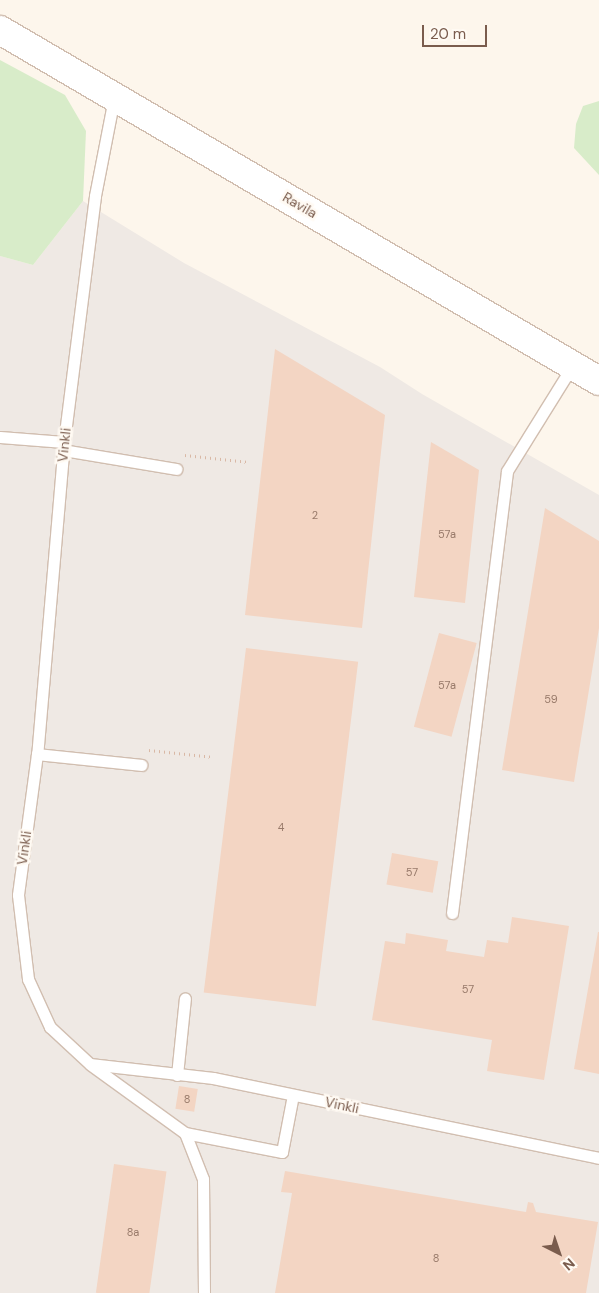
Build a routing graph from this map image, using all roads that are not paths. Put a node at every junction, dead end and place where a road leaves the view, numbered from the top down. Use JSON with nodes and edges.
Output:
{"nodes":[{"id":1,"x":0,"y":30,"type":"edge"},
{"id":2,"x":114,"y":96,"type":"junction"},
{"id":3,"x":573,"y":365,"type":"junction"},
{"id":4,"x":599,"y":381,"type":"edge"},
{"id":5,"x":0,"y":437,"type":"edge"},
{"id":6,"x":64,"y":446,"type":"junction"},
{"id":7,"x":176,"y":469,"type":"dead end"},
{"id":8,"x":38,"y":754,"type":"junction"},
{"id":9,"x":141,"y":765,"type":"dead end"},
{"id":10,"x":452,"y":913,"type":"dead end"},
{"id":11,"x":185,"y":998,"type":"dead end"},
{"id":12,"x":90,"y":1064,"type":"junction"},
{"id":13,"x":177,"y":1075,"type":"junction"},
{"id":14,"x":293,"y":1095,"type":"junction"},
{"id":15,"x":185,"y":1133,"type":"junction"},
{"id":16,"x":599,"y":1158,"type":"edge"},
{"id":17,"x":204,"y":1293,"type":"edge"}],
"edges":[{"from":1,"to":2,"type":"street","name":"Ravila"},
{"from":2,"to":3,"type":"street","name":"Ravila"},
{"from":2,"to":6,"type":"lane","name":"Vinkli"},
{"from":3,"to":4,"type":"street","name":"Ravila"},
{"from":3,"to":10,"type":"lane"},
{"from":5,"to":6,"type":"lane"},
{"from":6,"to":7,"type":"lane"},
{"from":6,"to":8,"type":"lane","name":"Vinkli"},
{"from":8,"to":9,"type":"lane"},
{"from":8,"to":12,"type":"lane","name":"Vinkli"},
{"from":11,"to":13,"type":"lane"},
{"from":12,"to":13,"type":"lane","name":"Vinkli"},
{"from":12,"to":15,"type":"lane"},
{"from":13,"to":14,"type":"lane","name":"Vinkli"},
{"from":14,"to":15,"type":"lane"},
{"from":14,"to":16,"type":"lane","name":"Vinkli"},
{"from":15,"to":17,"type":"lane"}]}
